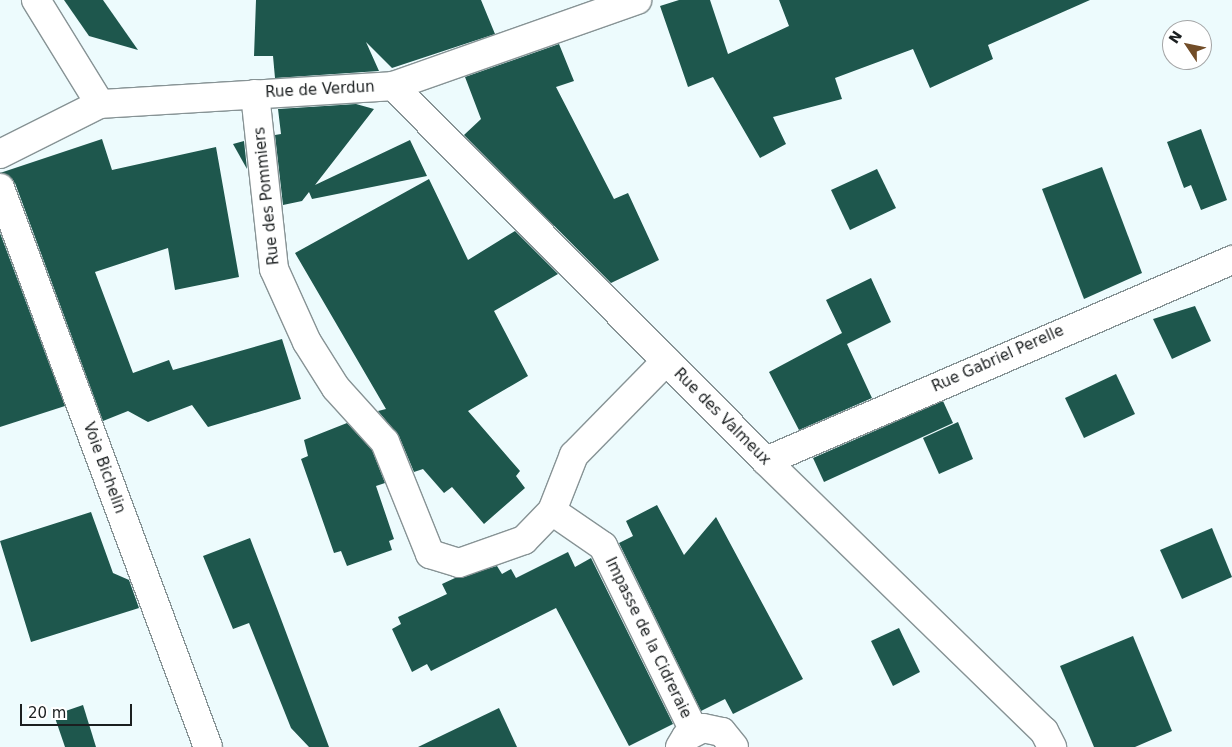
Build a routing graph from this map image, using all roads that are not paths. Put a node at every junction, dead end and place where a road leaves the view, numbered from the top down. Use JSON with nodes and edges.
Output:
{"nodes":[{"id":1,"x":36,"y":0,"type":"edge"},
{"id":2,"x":637,"y":0,"type":"edge"},
{"id":3,"x":393,"y":86,"type":"junction"},
{"id":4,"x":256,"y":94,"type":"junction"},
{"id":5,"x":100,"y":104,"type":"junction"},
{"id":6,"x":0,"y":154,"type":"edge"},
{"id":7,"x":0,"y":188,"type":"edge"},
{"id":8,"x":1232,"y":260,"type":"edge"},
{"id":9,"x":666,"y":361,"type":"junction"},
{"id":10,"x":766,"y":461,"type":"junction"},
{"id":11,"x":552,"y":511,"type":"junction"},
{"id":12,"x":687,"y":739,"type":"edge"},
{"id":13,"x":208,"y":747,"type":"edge"},
{"id":14,"x":734,"y":747,"type":"edge"},
{"id":15,"x":1052,"y":747,"type":"edge"}],
"edges":[{"from":1,"to":5,"type":"street"},
{"from":2,"to":3,"type":"street","name":"Rue de Verdun"},
{"from":3,"to":4,"type":"street","name":"Rue de Verdun"},
{"from":3,"to":9,"type":"street","name":"Rue des Valmeux"},
{"from":4,"to":5,"type":"street","name":"Rue de Verdun"},
{"from":4,"to":11,"type":"street","name":"Rue des Pommiers"},
{"from":5,"to":6,"type":"street","name":"Rue de Verdun"},
{"from":7,"to":13,"type":"street","name":"Voie Bichelin"},
{"from":8,"to":10,"type":"street","name":"Rue Gabriel Perelle"},
{"from":9,"to":10,"type":"street","name":"Rue des Valmeux"},
{"from":9,"to":11,"type":"street","name":"Rue des Pommiers"},
{"from":10,"to":15,"type":"street","name":"Rue des Valmeux"},
{"from":11,"to":12,"type":"street","name":"Impasse de la Cidreraie"},
{"from":12,"to":14,"type":"street","name":"Impasse de la Cidreraie"}]}
